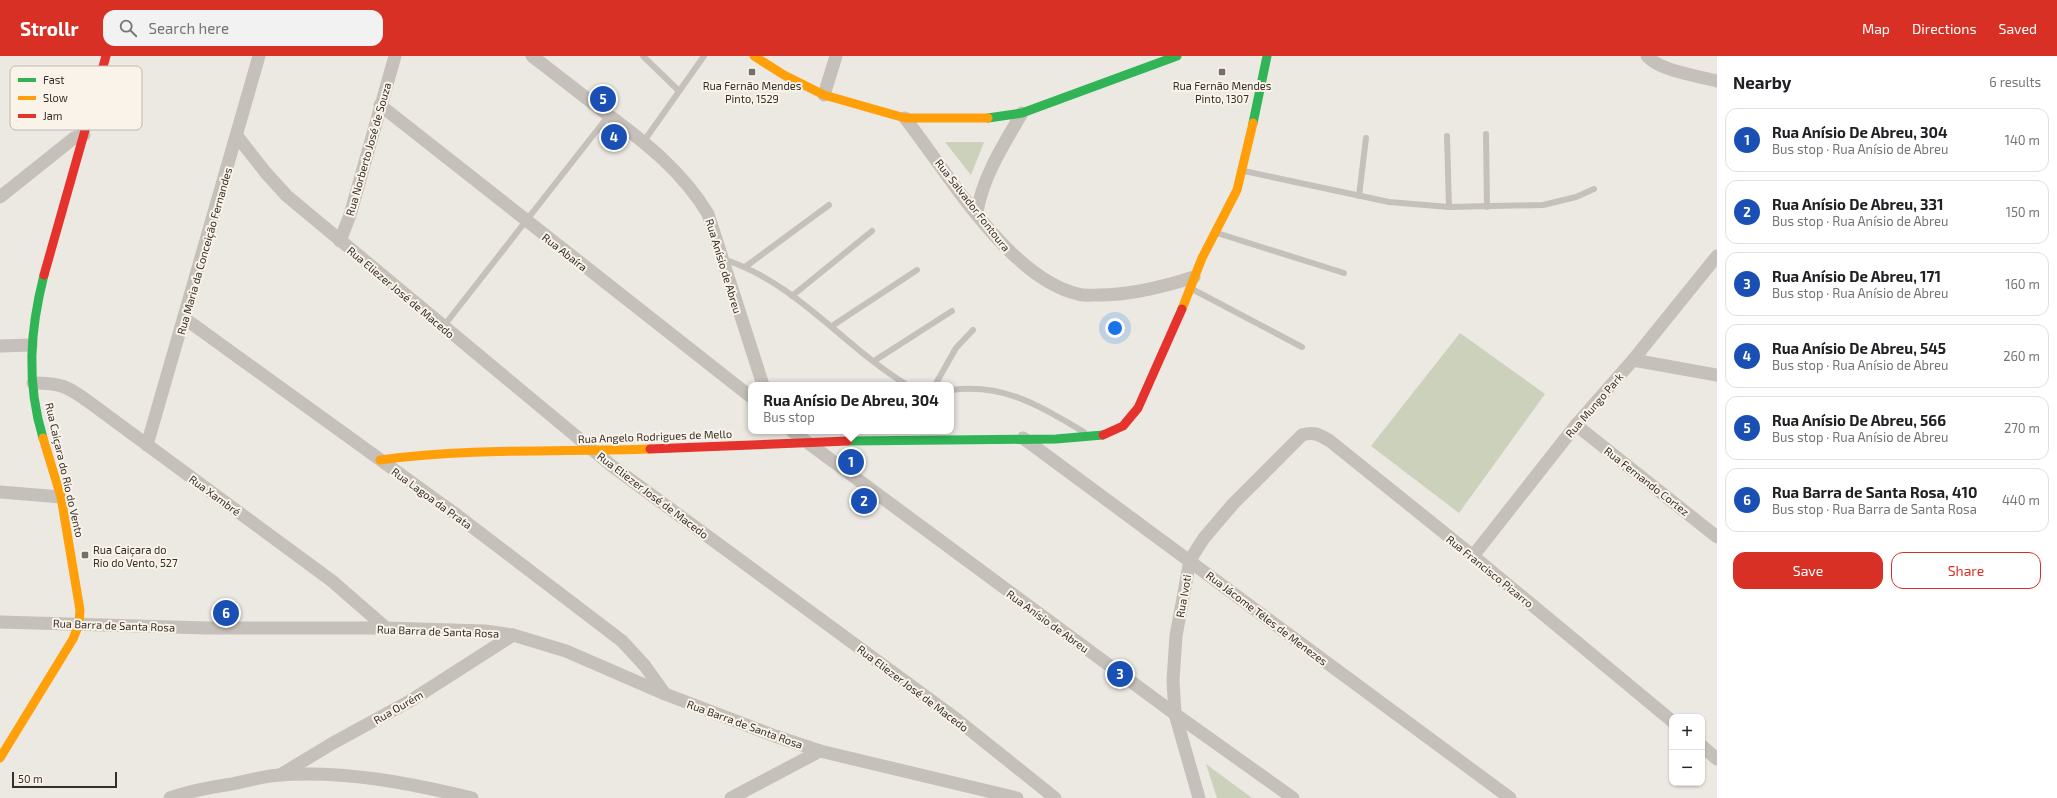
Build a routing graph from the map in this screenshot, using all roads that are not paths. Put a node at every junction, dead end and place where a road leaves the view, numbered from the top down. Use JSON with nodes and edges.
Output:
{"nodes":[{"id":1,"x":106,"y":56,"type":"edge"},
{"id":2,"x":259,"y":56,"type":"edge"},
{"id":3,"x":395,"y":56,"type":"edge"},
{"id":4,"x":532,"y":56,"type":"edge"},
{"id":5,"x":643,"y":56,"type":"edge"},
{"id":6,"x":704,"y":56,"type":"edge"},
{"id":7,"x":754,"y":56,"type":"edge"},
{"id":8,"x":836,"y":56,"type":"edge"},
{"id":9,"x":1177,"y":56,"type":"edge"},
{"id":10,"x":1267,"y":56,"type":"edge"},
{"id":11,"x":1646,"y":56,"type":"edge"},
{"id":12,"x":103,"y":66,"type":"edge"},
{"id":13,"x":1717,"y":81,"type":"edge"},
{"id":14,"x":679,"y":91,"type":"junction"},
{"id":15,"x":824,"y":95,"type":"junction"},
{"id":16,"x":380,"y":105,"type":"junction"},
{"id":17,"x":1022,"y":113,"type":"junction"},
{"id":18,"x":609,"y":115,"type":"junction"},
{"id":19,"x":905,"y":118,"type":"junction"},
{"id":20,"x":85,"y":130,"type":"edge"},
{"id":21,"x":1486,"y":134,"type":"dead end"},
{"id":22,"x":84,"y":135,"type":"junction"},
{"id":23,"x":237,"y":136,"type":"junction"},
{"id":24,"x":1448,"y":136,"type":"dead end"},
{"id":25,"x":1366,"y":138,"type":"dead end"},
{"id":26,"x":644,"y":141,"type":"junction"},
{"id":27,"x":1243,"y":170,"type":"junction"},
{"id":28,"x":1594,"y":189,"type":"dead end"},
{"id":29,"x":1360,"y":196,"type":"junction"},
{"id":30,"x":0,"y":197,"type":"edge"},
{"id":31,"x":829,"y":205,"type":"dead end"},
{"id":32,"x":1449,"y":207,"type":"junction"},
{"id":33,"x":1487,"y":207,"type":"junction"},
{"id":34,"x":977,"y":212,"type":"junction"},
{"id":35,"x":527,"y":222,"type":"junction"},
{"id":36,"x":872,"y":230,"type":"dead end"},
{"id":37,"x":1215,"y":232,"type":"junction"},
{"id":38,"x":340,"y":241,"type":"junction"},
{"id":39,"x":1717,"y":256,"type":"edge"},
{"id":40,"x":722,"y":259,"type":"junction"},
{"id":41,"x":745,"y":268,"type":"junction"},
{"id":42,"x":917,"y":270,"type":"dead end"},
{"id":43,"x":1344,"y":273,"type":"dead end"},
{"id":44,"x":1192,"y":283,"type":"junction"},
{"id":45,"x":792,"y":296,"type":"junction"},
{"id":46,"x":952,"y":311,"type":"dead end"},
{"id":47,"x":184,"y":318,"type":"junction"},
{"id":48,"x":832,"y":326,"type":"junction"},
{"id":49,"x":443,"y":327,"type":"junction"},
{"id":50,"x":973,"y":330,"type":"dead end"},
{"id":51,"x":31,"y":345,"type":"junction"},
{"id":52,"x":0,"y":346,"type":"edge"},
{"id":53,"x":1302,"y":347,"type":"dead end"},
{"id":54,"x":1633,"y":360,"type":"junction"},
{"id":55,"x":874,"y":361,"type":"junction"},
{"id":56,"x":1717,"y":375,"type":"edge"},
{"id":57,"x":762,"y":382,"type":"edge"},
{"id":58,"x":904,"y":382,"type":"edge"},
{"id":59,"x":937,"y":382,"type":"edge"},
{"id":60,"x":33,"y":383,"type":"junction"},
{"id":61,"x":954,"y":390,"type":"edge"},
{"id":62,"x":748,"y":395,"type":"edge"},
{"id":63,"x":1576,"y":425,"type":"junction"},
{"id":64,"x":796,"y":434,"type":"edge"},
{"id":65,"x":1302,"y":435,"type":"joint"},
{"id":66,"x":1092,"y":437,"type":"junction"},
{"id":67,"x":1023,"y":438,"type":"junction"},
{"id":68,"x":805,"y":442,"type":"junction"},
{"id":69,"x":147,"y":445,"type":"junction"},
{"id":70,"x":593,"y":451,"type":"junction"},
{"id":71,"x":380,"y":460,"type":"junction"},
{"id":72,"x":0,"y":492,"type":"edge"},
{"id":73,"x":60,"y":497,"type":"junction"},
{"id":74,"x":1717,"y":537,"type":"edge"},
{"id":75,"x":1472,"y":556,"type":"junction"},
{"id":76,"x":1190,"y":560,"type":"junction"},
{"id":77,"x":0,"y":622,"type":"edge"},
{"id":78,"x":79,"y":624,"type":"junction"},
{"id":79,"x":386,"y":628,"type":"junction"},
{"id":80,"x":513,"y":635,"type":"junction"},
{"id":81,"x":666,"y":694,"type":"junction"},
{"id":82,"x":1175,"y":714,"type":"junction"},
{"id":83,"x":1669,"y":719,"type":"edge"},
{"id":84,"x":1705,"y":749,"type":"edge"},
{"id":85,"x":820,"y":751,"type":"junction"},
{"id":86,"x":0,"y":758,"type":"edge"},
{"id":87,"x":1717,"y":759,"type":"edge"},
{"id":88,"x":279,"y":775,"type":"junction"},
{"id":89,"x":170,"y":798,"type":"edge"},
{"id":90,"x":472,"y":798,"type":"edge"},
{"id":91,"x":731,"y":798,"type":"edge"},
{"id":92,"x":1016,"y":798,"type":"edge"},
{"id":93,"x":1055,"y":798,"type":"edge"},
{"id":94,"x":1198,"y":798,"type":"edge"},
{"id":95,"x":1293,"y":798,"type":"edge"},
{"id":96,"x":1510,"y":798,"type":"edge"}],
"edges":[{"from":1,"to":12,"type":"street","name":"Rua Caiçara do Rio do Vento"},
{"from":2,"to":23,"type":"street","name":"Rua Maria da Conceição Fernandes"},
{"from":3,"to":16,"type":"street","name":"Rua Norberto José de Souza"},
{"from":4,"to":18,"type":"street","name":"Rua Anísio de Abreu"},
{"from":5,"to":14,"type":"lane"},
{"from":6,"to":14,"type":"lane"},
{"from":7,"to":15,"type":"street"},
{"from":8,"to":15,"type":"street"},
{"from":9,"to":17,"type":"street"},
{"from":10,"to":27,"type":"street"},
{"from":11,"to":13,"type":"street"},
{"from":14,"to":26,"type":"lane"},
{"from":15,"to":19,"type":"street"},
{"from":16,"to":35,"type":"street","name":"Rua Abaíra"},
{"from":16,"to":38,"type":"street","name":"Rua Norberto José de Souza"},
{"from":17,"to":19,"type":"street"},
{"from":17,"to":34,"type":"street"},
{"from":18,"to":26,"type":"street","name":"Rua Anísio de Abreu"},
{"from":18,"to":35,"type":"lane"},
{"from":19,"to":34,"type":"street","name":"Rua Salvador Fontoura"},
{"from":20,"to":22,"type":"street","name":"Rua Caiçara do Rio do Vento"},
{"from":21,"to":33,"type":"lane"},
{"from":22,"to":30,"type":"street"},
{"from":22,"to":51,"type":"street","name":"Rua Caiçara do Rio do Vento"},
{"from":23,"to":38,"type":"street","name":"Rua Eliezer José de Macedo"},
{"from":23,"to":47,"type":"street","name":"Rua Maria da Conceição Fernandes"},
{"from":24,"to":32,"type":"lane"},
{"from":25,"to":29,"type":"lane"},
{"from":26,"to":40,"type":"street","name":"Rua Anísio de Abreu"},
{"from":27,"to":29,"type":"lane"},
{"from":27,"to":37,"type":"street"},
{"from":28,"to":33,"type":"lane"},
{"from":29,"to":32,"type":"lane"},
{"from":31,"to":41,"type":"lane"},
{"from":32,"to":33,"type":"lane"},
{"from":34,"to":44,"type":"street","name":"Rua Salvador Fontoura"},
{"from":35,"to":49,"type":"lane"},
{"from":35,"to":62,"type":"street","name":"Rua Abaíra"},
{"from":36,"to":45,"type":"lane"},
{"from":37,"to":43,"type":"lane"},
{"from":37,"to":44,"type":"street"},
{"from":38,"to":49,"type":"street","name":"Rua Eliezer José de Macedo"},
{"from":39,"to":54,"type":"street","name":"Rua Mungo Park"},
{"from":40,"to":41,"type":"lane"},
{"from":40,"to":57,"type":"street","name":"Rua Anísio de Abreu"},
{"from":41,"to":45,"type":"lane"},
{"from":42,"to":48,"type":"lane"},
{"from":44,"to":53,"type":"lane"},
{"from":44,"to":66,"type":"street","name":"Rua Angelo Rodrigues de Mello"},
{"from":45,"to":48,"type":"lane"},
{"from":46,"to":55,"type":"lane"},
{"from":47,"to":69,"type":"street","name":"Rua Maria da Conceição Fernandes"},
{"from":47,"to":71,"type":"street","name":"Rua Lagoa da Prata"},
{"from":48,"to":55,"type":"lane"},
{"from":49,"to":70,"type":"street","name":"Rua Eliezer José de Macedo"},
{"from":50,"to":59,"type":"lane"},
{"from":51,"to":52,"type":"street"},
{"from":51,"to":60,"type":"street","name":"Rua Caiçara do Rio do Vento"},
{"from":54,"to":56,"type":"street"},
{"from":54,"to":63,"type":"street","name":"Rua Mungo Park"},
{"from":55,"to":58,"type":"lane"},
{"from":60,"to":69,"type":"street","name":"Rua Xambré"},
{"from":60,"to":73,"type":"street","name":"Rua Caiçara do Rio do Vento"},
{"from":61,"to":66,"type":"lane"},
{"from":63,"to":74,"type":"street","name":"Rua Fernando Cortez"},
{"from":63,"to":75,"type":"street","name":"Rua Mungo Park"},
{"from":64,"to":68,"type":"street"},
{"from":65,"to":75,"type":"street","name":"Rua Francisco Pizarro"},
{"from":65,"to":76,"type":"street","name":"Rua Ivoti"},
{"from":66,"to":67,"type":"street","name":"Rua Angelo Rodrigues de Mello"},
{"from":67,"to":68,"type":"street","name":"Rua Angelo Rodrigues de Mello"},
{"from":67,"to":76,"type":"street","name":"Rua Jácome Téles de Menezes"},
{"from":68,"to":70,"type":"street","name":"Rua Angelo Rodrigues de Mello"},
{"from":68,"to":82,"type":"street","name":"Rua Anísio de Abreu"},
{"from":69,"to":79,"type":"street","name":"Rua Xambré"},
{"from":70,"to":71,"type":"street","name":"Rua Angelo Rodrigues de Mello"},
{"from":70,"to":93,"type":"street","name":"Rua Eliezer José de Macedo"},
{"from":71,"to":81,"type":"street","name":"Rua Lagoa da Prata"},
{"from":72,"to":73,"type":"street"},
{"from":73,"to":78,"type":"street","name":"Rua Caiçara do Rio do Vento"},
{"from":75,"to":83,"type":"street","name":"Rua Francisco Pizarro"},
{"from":76,"to":82,"type":"street","name":"Rua Ivoti"},
{"from":76,"to":96,"type":"street","name":"Rua Jácome Téles de Menezes"},
{"from":77,"to":78,"type":"street","name":"Rua Barra de Santa Rosa"},
{"from":78,"to":79,"type":"street","name":"Rua Barra de Santa Rosa"},
{"from":78,"to":86,"type":"street","name":"Rua Caiçara do Rio do Vento"},
{"from":79,"to":80,"type":"street","name":"Rua Barra de Santa Rosa"},
{"from":80,"to":81,"type":"street","name":"Rua Barra de Santa Rosa"},
{"from":80,"to":88,"type":"street","name":"Rua Ourém"},
{"from":81,"to":85,"type":"street","name":"Rua Barra de Santa Rosa"},
{"from":82,"to":94,"type":"street","name":"Rua Ivoti"},
{"from":82,"to":95,"type":"street","name":"Rua Anísio de Abreu"},
{"from":84,"to":87,"type":"street"},
{"from":85,"to":91,"type":"street"},
{"from":85,"to":92,"type":"street","name":"Rua Barra de Santa Rosa"},
{"from":88,"to":89,"type":"street"},
{"from":88,"to":90,"type":"street"}]}
